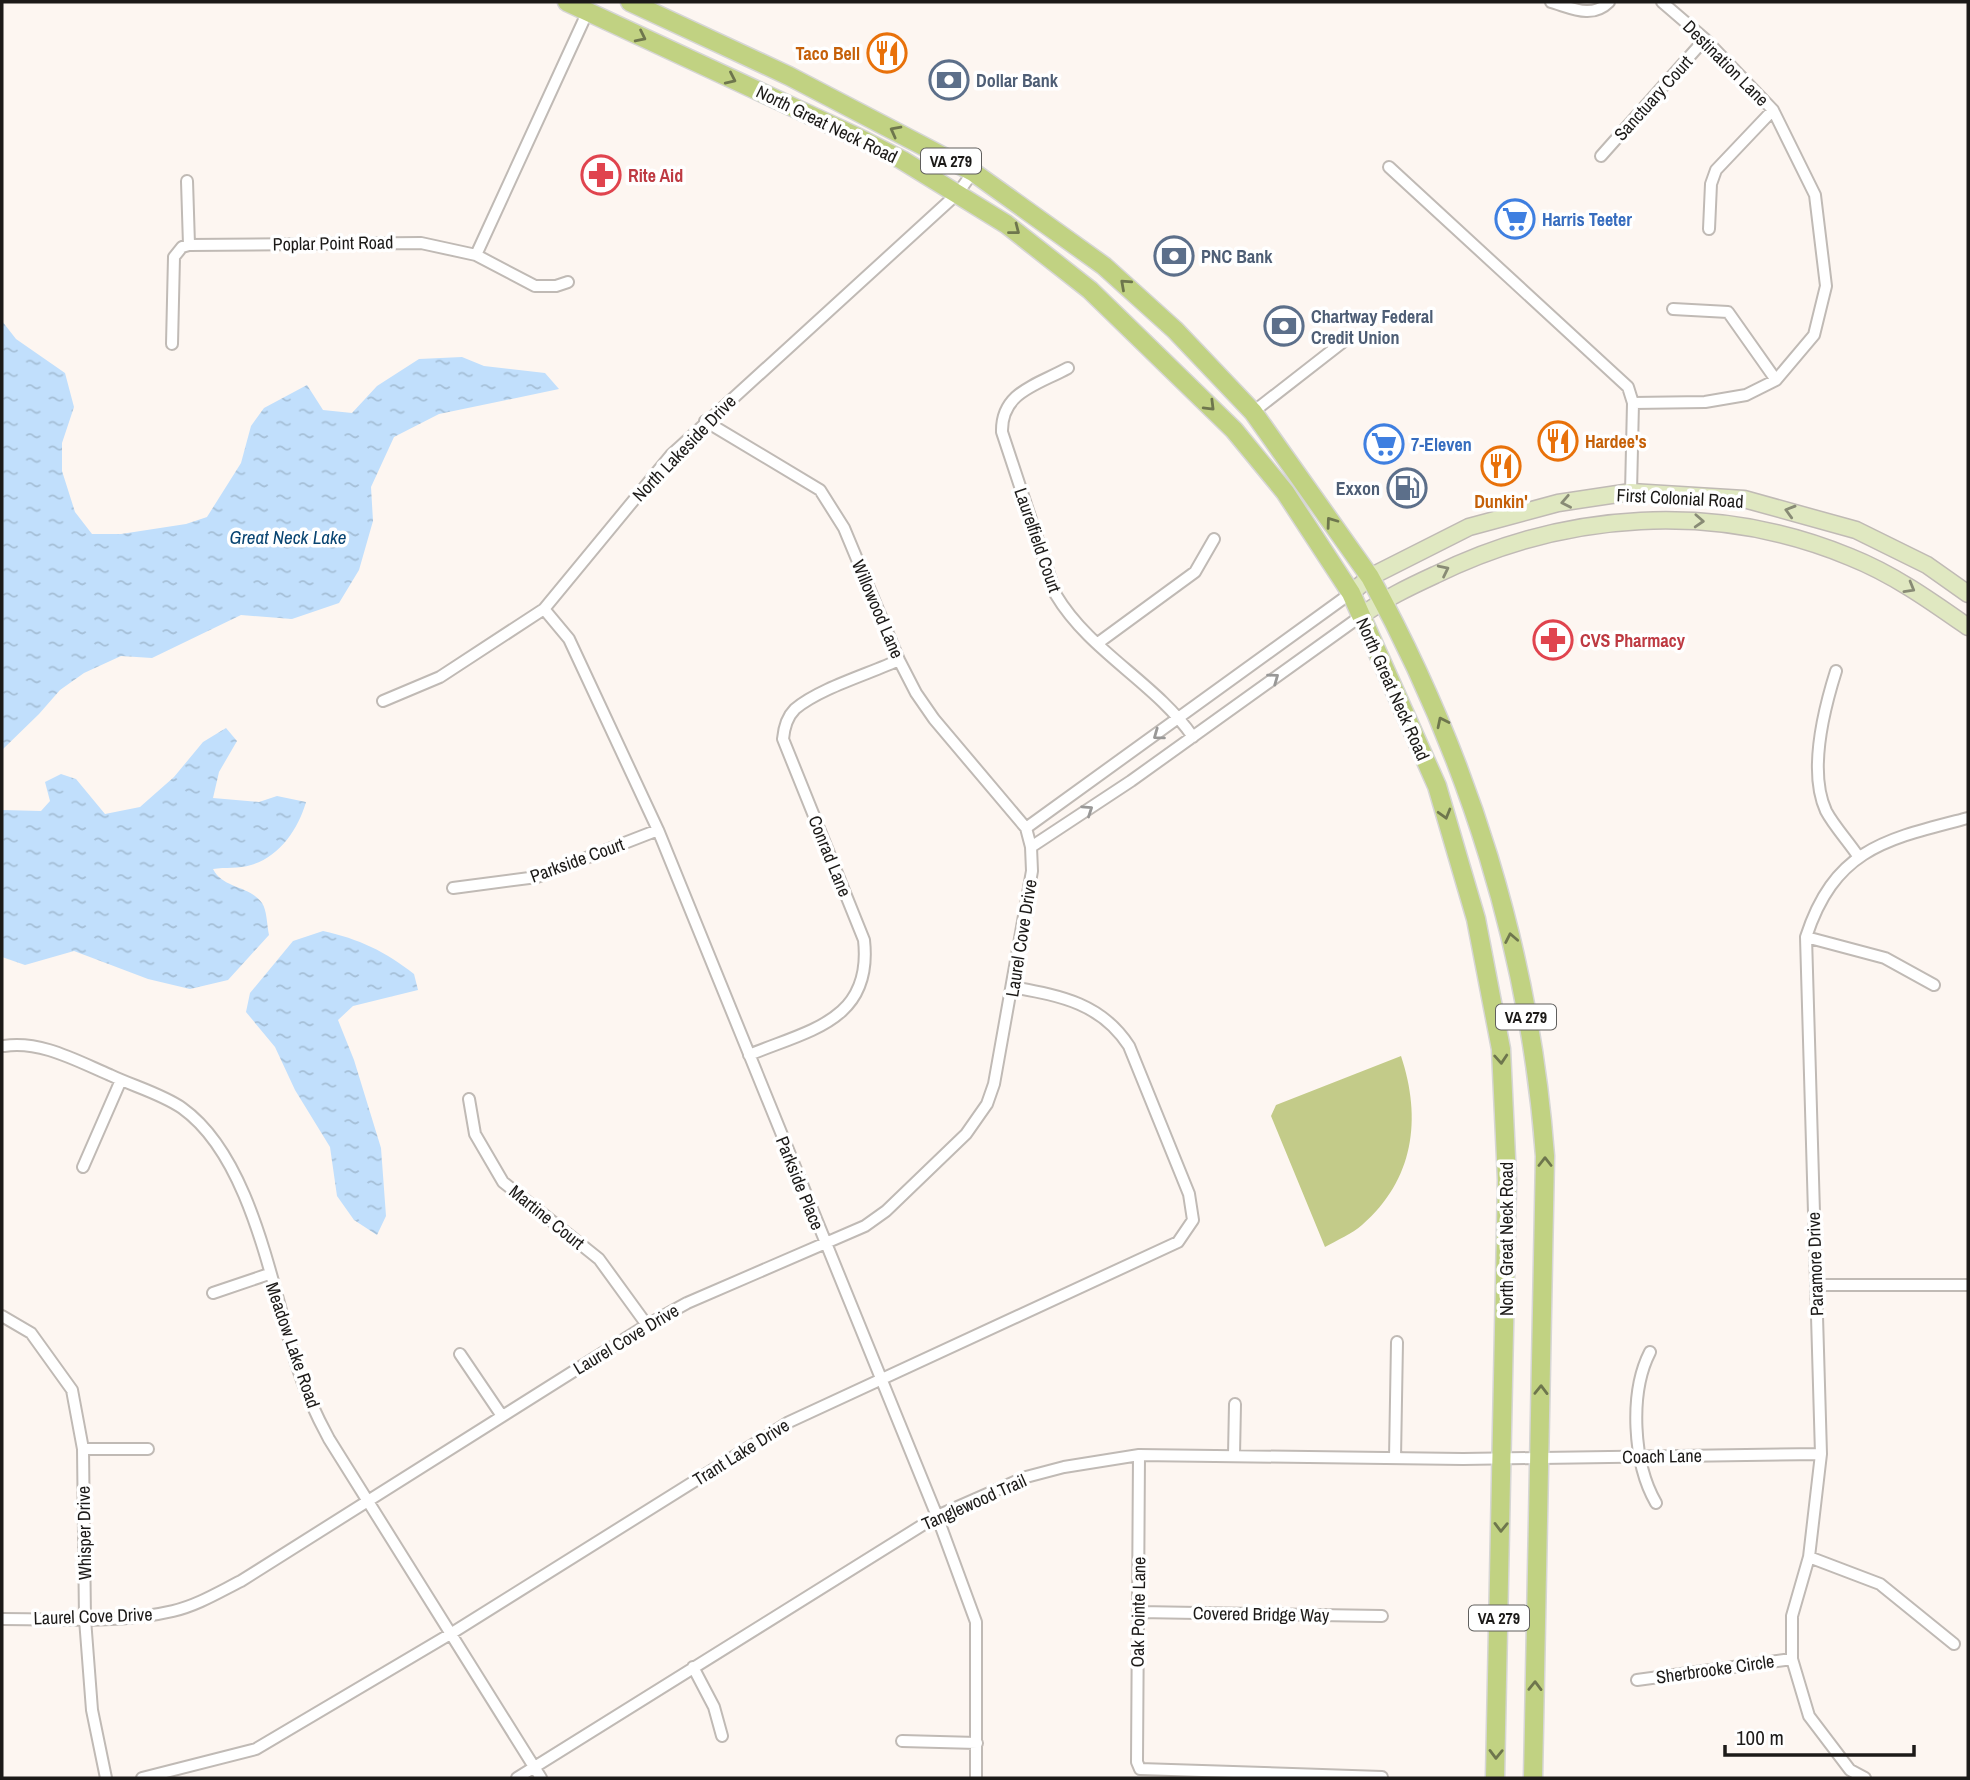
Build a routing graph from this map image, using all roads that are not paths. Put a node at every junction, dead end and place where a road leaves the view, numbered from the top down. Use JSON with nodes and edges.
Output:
{"nodes":[{"id":1,"x":567,"y":2,"type":"edge"},
{"id":2,"x":630,"y":2,"type":"edge"},
{"id":3,"x":1551,"y":2,"type":"edge"},
{"id":4,"x":1609,"y":2,"type":"edge"},
{"id":5,"x":1662,"y":2,"type":"edge"},
{"id":6,"x":590,"y":6,"type":"edge"},
{"id":7,"x":1705,"y":40,"type":"junction"},
{"id":8,"x":1773,"y":110,"type":"junction"},
{"id":9,"x":1601,"y":156,"type":"dead end"},
{"id":10,"x":1389,"y":167,"type":"dead end"},
{"id":11,"x":973,"y":172,"type":"junction"},
{"id":12,"x":187,"y":181,"type":"dead end"},
{"id":13,"x":958,"y":193,"type":"junction"},
{"id":14,"x":1709,"y":229,"type":"dead end"},
{"id":15,"x":189,"y":245,"type":"junction"},
{"id":16,"x":476,"y":255,"type":"junction"},
{"id":17,"x":568,"y":282,"type":"dead end"},
{"id":18,"x":1673,"y":309,"type":"dead end"},
{"id":19,"x":1348,"y":338,"type":"dead end"},
{"id":20,"x":172,"y":344,"type":"dead end"},
{"id":21,"x":1068,"y":368,"type":"dead end"},
{"id":22,"x":1776,"y":380,"type":"junction"},
{"id":23,"x":1705,"y":388,"type":"dead end"},
{"id":24,"x":1705,"y":402,"type":"junction"},
{"id":25,"x":1633,"y":403,"type":"junction"},
{"id":26,"x":1253,"y":412,"type":"junction"},
{"id":27,"x":705,"y":421,"type":"junction"},
{"id":28,"x":1631,"y":492,"type":"junction"},
{"id":29,"x":1214,"y":539,"type":"dead end"},
{"id":30,"x":1370,"y":577,"type":"junction"},
{"id":31,"x":1351,"y":593,"type":"junction"},
{"id":32,"x":1968,"y":594,"type":"edge"},
{"id":33,"x":1383,"y":600,"type":"junction"},
{"id":34,"x":544,"y":609,"type":"junction"},
{"id":35,"x":1361,"y":616,"type":"junction"},
{"id":36,"x":1968,"y":627,"type":"edge"},
{"id":37,"x":1098,"y":643,"type":"junction"},
{"id":38,"x":899,"y":660,"type":"junction"},
{"id":39,"x":1836,"y":671,"type":"dead end"},
{"id":40,"x":383,"y":701,"type":"dead end"},
{"id":41,"x":1181,"y":719,"type":"junction"},
{"id":42,"x":1193,"y":737,"type":"junction"},
{"id":43,"x":1968,"y":818,"type":"edge"},
{"id":44,"x":1026,"y":828,"type":"junction"},
{"id":45,"x":658,"y":830,"type":"junction"},
{"id":46,"x":1031,"y":847,"type":"junction"},
{"id":47,"x":1858,"y":856,"type":"junction"},
{"id":48,"x":453,"y":888,"type":"dead end"},
{"id":49,"x":1806,"y":937,"type":"junction"},
{"id":50,"x":1934,"y":985,"type":"dead end"},
{"id":51,"x":1013,"y":987,"type":"junction"},
{"id":52,"x":4,"y":1046,"type":"dead end"},
{"id":53,"x":749,"y":1055,"type":"junction"},
{"id":54,"x":121,"y":1080,"type":"junction"},
{"id":55,"x":469,"y":1099,"type":"dead end"},
{"id":56,"x":83,"y":1167,"type":"dead end"},
{"id":57,"x":826,"y":1245,"type":"junction"},
{"id":58,"x":269,"y":1274,"type":"junction"},
{"id":59,"x":1968,"y":1284,"type":"edge"},
{"id":60,"x":1816,"y":1285,"type":"junction"},
{"id":61,"x":213,"y":1293,"type":"dead end"},
{"id":62,"x":2,"y":1317,"type":"edge"},
{"id":63,"x":647,"y":1325,"type":"junction"},
{"id":64,"x":1396,"y":1342,"type":"dead end"},
{"id":65,"x":1650,"y":1352,"type":"dead end"},
{"id":66,"x":460,"y":1354,"type":"dead end"},
{"id":67,"x":881,"y":1377,"type":"junction"},
{"id":68,"x":1235,"y":1404,"type":"dead end"},
{"id":69,"x":502,"y":1416,"type":"junction"},
{"id":70,"x":83,"y":1449,"type":"junction"},
{"id":71,"x":148,"y":1449,"type":"dead end"},
{"id":72,"x":1821,"y":1454,"type":"junction"},
{"id":73,"x":1139,"y":1455,"type":"junction"},
{"id":74,"x":1234,"y":1455,"type":"junction"},
{"id":75,"x":1640,"y":1456,"type":"junction"},
{"id":76,"x":1395,"y":1458,"type":"junction"},
{"id":77,"x":1540,"y":1458,"type":"junction"},
{"id":78,"x":1503,"y":1459,"type":"junction"},
{"id":79,"x":367,"y":1500,"type":"junction"},
{"id":80,"x":1656,"y":1503,"type":"dead end"},
{"id":81,"x":937,"y":1516,"type":"junction"},
{"id":82,"x":1809,"y":1557,"type":"junction"},
{"id":83,"x":1139,"y":1612,"type":"junction"},
{"id":84,"x":1382,"y":1616,"type":"dead end"},
{"id":85,"x":2,"y":1619,"type":"edge"},
{"id":86,"x":85,"y":1619,"type":"junction"},
{"id":87,"x":452,"y":1633,"type":"junction"},
{"id":88,"x":1954,"y":1644,"type":"dead end"},
{"id":89,"x":1792,"y":1658,"type":"junction"},
{"id":90,"x":694,"y":1667,"type":"junction"},
{"id":91,"x":1637,"y":1680,"type":"dead end"},
{"id":92,"x":722,"y":1736,"type":"dead end"},
{"id":93,"x":902,"y":1741,"type":"dead end"},
{"id":94,"x":977,"y":1743,"type":"junction"},
{"id":95,"x":534,"y":1767,"type":"junction"},
{"id":96,"x":1846,"y":1774,"type":"edge"},
{"id":97,"x":1382,"y":1777,"type":"edge"},
{"id":98,"x":106,"y":1778,"type":"edge"},
{"id":99,"x":142,"y":1778,"type":"edge"},
{"id":100,"x":517,"y":1778,"type":"edge"},
{"id":101,"x":541,"y":1778,"type":"edge"},
{"id":102,"x":976,"y":1778,"type":"edge"},
{"id":103,"x":1496,"y":1778,"type":"edge"},
{"id":104,"x":1533,"y":1778,"type":"edge"},
{"id":105,"x":1864,"y":1778,"type":"edge"}],
"edges":[{"from":1,"to":6,"type":"main road","name":"North Great Neck Road","number":"VA 279"},
{"from":11,"to":2,"type":"main road","name":"North Great Neck Road","number":"VA 279","one_way":true},
{"from":3,"to":4,"type":"street"},
{"from":5,"to":7,"type":"street","name":"Destination Lane"},
{"from":6,"to":13,"type":"main road","name":"North Great Neck Road","number":"VA 279","one_way":true},
{"from":6,"to":16,"type":"street"},
{"from":7,"to":8,"type":"street","name":"Destination Lane"},
{"from":7,"to":9,"type":"street","name":"Sanctuary Court"},
{"from":8,"to":14,"type":"street"},
{"from":8,"to":22,"type":"street","name":"Destination Lane"},
{"from":10,"to":25,"type":"street"},
{"from":11,"to":13,"type":"street","name":"North Lakeside Drive"},
{"from":26,"to":11,"type":"main road","name":"North Great Neck Road","number":"VA 279","one_way":true},
{"from":12,"to":15,"type":"street"},
{"from":13,"to":27,"type":"street","name":"North Lakeside Drive"},
{"from":13,"to":31,"type":"main road","name":"North Great Neck Road","number":"VA 279","one_way":true},
{"from":15,"to":16,"type":"street","name":"Poplar Point Road"},
{"from":15,"to":20,"type":"street"},
{"from":16,"to":17,"type":"street","name":"Poplar Point Road"},
{"from":18,"to":22,"type":"street"},
{"from":19,"to":26,"type":"street"},
{"from":21,"to":37,"type":"street","name":"Laurelfield Court"},
{"from":22,"to":24,"type":"street","name":"Destination Lane"},
{"from":23,"to":24,"type":"street"},
{"from":24,"to":25,"type":"street","name":"Destination Lane"},
{"from":25,"to":28,"type":"street"},
{"from":30,"to":26,"type":"main road","name":"North Great Neck Road","number":"VA 279","one_way":true},
{"from":27,"to":34,"type":"street","name":"North Lakeside Drive"},
{"from":27,"to":38,"type":"street","name":"Willowood Lane"},
{"from":28,"to":30,"type":"main road","name":"First Colonial Road","one_way":true},
{"from":32,"to":28,"type":"main road","name":"First Colonial Road","one_way":true},
{"from":29,"to":37,"type":"street"},
{"from":30,"to":31,"type":"main road","name":"First Colonial Road"},
{"from":30,"to":33,"type":"main road","name":"North Great Neck Road","number":"VA 279"},
{"from":31,"to":35,"type":"main road","name":"North Great Neck Road","number":"VA 279"},
{"from":31,"to":41,"type":"street"},
{"from":33,"to":35,"type":"main road","name":"First Colonial Road"},
{"from":33,"to":36,"type":"main road","name":"First Colonial Road","one_way":true},
{"from":77,"to":33,"type":"main road","name":"North Great Neck Road","number":"VA 279","one_way":true},
{"from":34,"to":40,"type":"street","name":"North Lakeside Drive"},
{"from":34,"to":45,"type":"street","name":"Parkside Place"},
{"from":42,"to":35,"type":"street","one_way":true},
{"from":35,"to":78,"type":"main road","name":"North Great Neck Road","number":"VA 279","one_way":true},
{"from":37,"to":41,"type":"street","name":"Laurelfield Court"},
{"from":38,"to":44,"type":"street","name":"Willowood Lane"},
{"from":38,"to":53,"type":"street","name":"Conrad Lane"},
{"from":39,"to":47,"type":"street"},
{"from":41,"to":42,"type":"street","name":"Laurelfield Court"},
{"from":41,"to":44,"type":"street","one_way":true},
{"from":46,"to":42,"type":"street","one_way":true},
{"from":43,"to":47,"type":"street","name":"Paramore Drive"},
{"from":44,"to":46,"type":"street","name":"Laurel Cove Drive"},
{"from":45,"to":48,"type":"street","name":"Parkside Court"},
{"from":45,"to":53,"type":"street","name":"Parkside Place"},
{"from":46,"to":51,"type":"street","name":"Laurel Cove Drive"},
{"from":47,"to":49,"type":"street","name":"Paramore Drive"},
{"from":49,"to":50,"type":"street"},
{"from":49,"to":60,"type":"street","name":"Paramore Drive"},
{"from":51,"to":57,"type":"street","name":"Laurel Cove Drive"},
{"from":51,"to":67,"type":"street","name":"Trant Lake Drive"},
{"from":52,"to":54,"type":"street","name":"Meadow Lake Road"},
{"from":53,"to":57,"type":"street","name":"Parkside Place"},
{"from":54,"to":56,"type":"street"},
{"from":54,"to":58,"type":"street","name":"Meadow Lake Road"},
{"from":55,"to":63,"type":"street","name":"Martine Court"},
{"from":57,"to":63,"type":"street","name":"Laurel Cove Drive"},
{"from":57,"to":67,"type":"street","name":"Parkside Place"},
{"from":58,"to":61,"type":"street"},
{"from":58,"to":79,"type":"street","name":"Meadow Lake Road"},
{"from":59,"to":60,"type":"street"},
{"from":60,"to":72,"type":"street","name":"Paramore Drive"},
{"from":62,"to":70,"type":"street","name":"Whisper Drive"},
{"from":63,"to":69,"type":"street","name":"Laurel Cove Drive"},
{"from":64,"to":76,"type":"street"},
{"from":65,"to":75,"type":"street"},
{"from":66,"to":69,"type":"street"},
{"from":67,"to":81,"type":"street","name":"Parkside Place"},
{"from":67,"to":87,"type":"street","name":"Trant Lake Drive"},
{"from":68,"to":74,"type":"street"},
{"from":69,"to":79,"type":"street","name":"Laurel Cove Drive"},
{"from":70,"to":71,"type":"street"},
{"from":70,"to":86,"type":"street","name":"Whisper Drive"},
{"from":72,"to":75,"type":"street","name":"Coach Lane"},
{"from":72,"to":82,"type":"street","name":"Paramore Drive"},
{"from":73,"to":74,"type":"street","name":"Tanglewood Trail"},
{"from":73,"to":81,"type":"street","name":"Tanglewood Trail"},
{"from":73,"to":83,"type":"street","name":"Oak Pointe Lane"},
{"from":74,"to":76,"type":"street","name":"Tanglewood Trail"},
{"from":75,"to":77,"type":"street","name":"Coach Lane"},
{"from":75,"to":80,"type":"street"},
{"from":76,"to":78,"type":"street","name":"Tanglewood Trail"},
{"from":77,"to":78,"type":"street","name":"Coach Lane"},
{"from":104,"to":77,"type":"main road","name":"North Great Neck Road","number":"VA 279","one_way":true},
{"from":78,"to":103,"type":"main road","name":"North Great Neck Road","number":"VA 279","one_way":true},
{"from":79,"to":86,"type":"street","name":"Laurel Cove Drive"},
{"from":79,"to":87,"type":"street","name":"Meadow Lake Road"},
{"from":81,"to":90,"type":"street","name":"Tanglewood Trail"},
{"from":81,"to":94,"type":"street","name":"Parkside Place"},
{"from":82,"to":88,"type":"street"},
{"from":82,"to":89,"type":"street","name":"Paramore Drive"},
{"from":83,"to":84,"type":"street","name":"Covered Bridge Way"},
{"from":83,"to":97,"type":"street","name":"Oak Pointe Lane"},
{"from":85,"to":86,"type":"street","name":"Laurel Cove Drive"},
{"from":86,"to":98,"type":"street","name":"Whisper Drive"},
{"from":87,"to":95,"type":"street","name":"Meadow Lake Road"},
{"from":87,"to":99,"type":"street","name":"Trant Lake Drive"},
{"from":89,"to":91,"type":"street","name":"Sherbrooke Circle"},
{"from":89,"to":96,"type":"street","name":"Paramore Drive"},
{"from":90,"to":92,"type":"street"},
{"from":90,"to":95,"type":"street","name":"Tanglewood Trail"},
{"from":93,"to":94,"type":"street"},
{"from":94,"to":102,"type":"street","name":"Parkside Place"},
{"from":95,"to":100,"type":"street","name":"Tanglewood Trail"},
{"from":95,"to":101,"type":"street","name":"Meadow Lake Road"},
{"from":96,"to":105,"type":"street","name":"Paramore Drive"}]}
